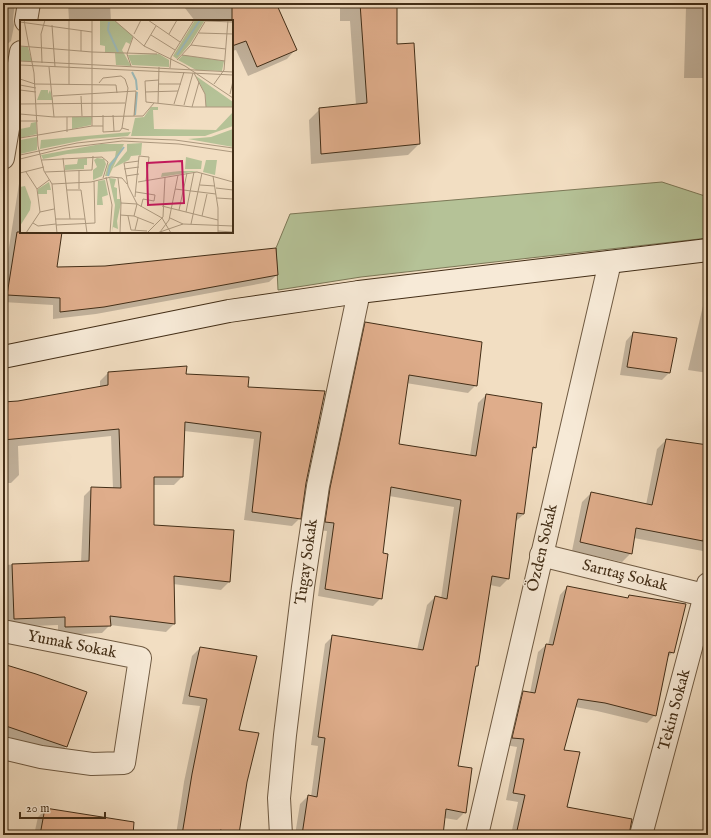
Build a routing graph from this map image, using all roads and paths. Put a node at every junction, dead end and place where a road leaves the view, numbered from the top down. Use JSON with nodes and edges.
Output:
{"nodes":[{"id":1,"x":29,"y":3,"type":"edge"},
{"id":2,"x":26,"y":20,"type":"edge"},
{"id":3,"x":20,"y":58,"type":"edge"},
{"id":4,"x":3,"y":158,"type":"edge"},
{"id":5,"x":708,"y":250,"type":"edge"},
{"id":6,"x":610,"y":262,"type":"junction"},
{"id":7,"x":359,"y":292,"type":"junction"},
{"id":8,"x":3,"y":357,"type":"edge"},
{"id":9,"x":541,"y":555,"type":"junction"},
{"id":10,"x":707,"y":592,"type":"edge"},
{"id":11,"x":3,"y":631,"type":"edge"},
{"id":12,"x":3,"y":748,"type":"edge"},
{"id":13,"x":281,"y":835,"type":"edge"},
{"id":14,"x":477,"y":835,"type":"edge"},
{"id":15,"x":641,"y":835,"type":"edge"}],
"edges":[{"from":1,"to":2,"type":"street"},
{"from":3,"to":4,"type":"street"},
{"from":5,"to":6,"type":"street"},
{"from":6,"to":7,"type":"street"},
{"from":6,"to":9,"type":"street","name":"Özden Sokak"},
{"from":7,"to":8,"type":"street"},
{"from":7,"to":13,"type":"street","name":"Tugay Sokak"},
{"from":9,"to":10,"type":"street","name":"Sarıtaş Sokak"},
{"from":9,"to":14,"type":"street","name":"Özden Sokak"},
{"from":10,"to":15,"type":"street","name":"Tekin Sokak"},
{"from":11,"to":12,"type":"street","name":"Yumak Sokak"}]}
